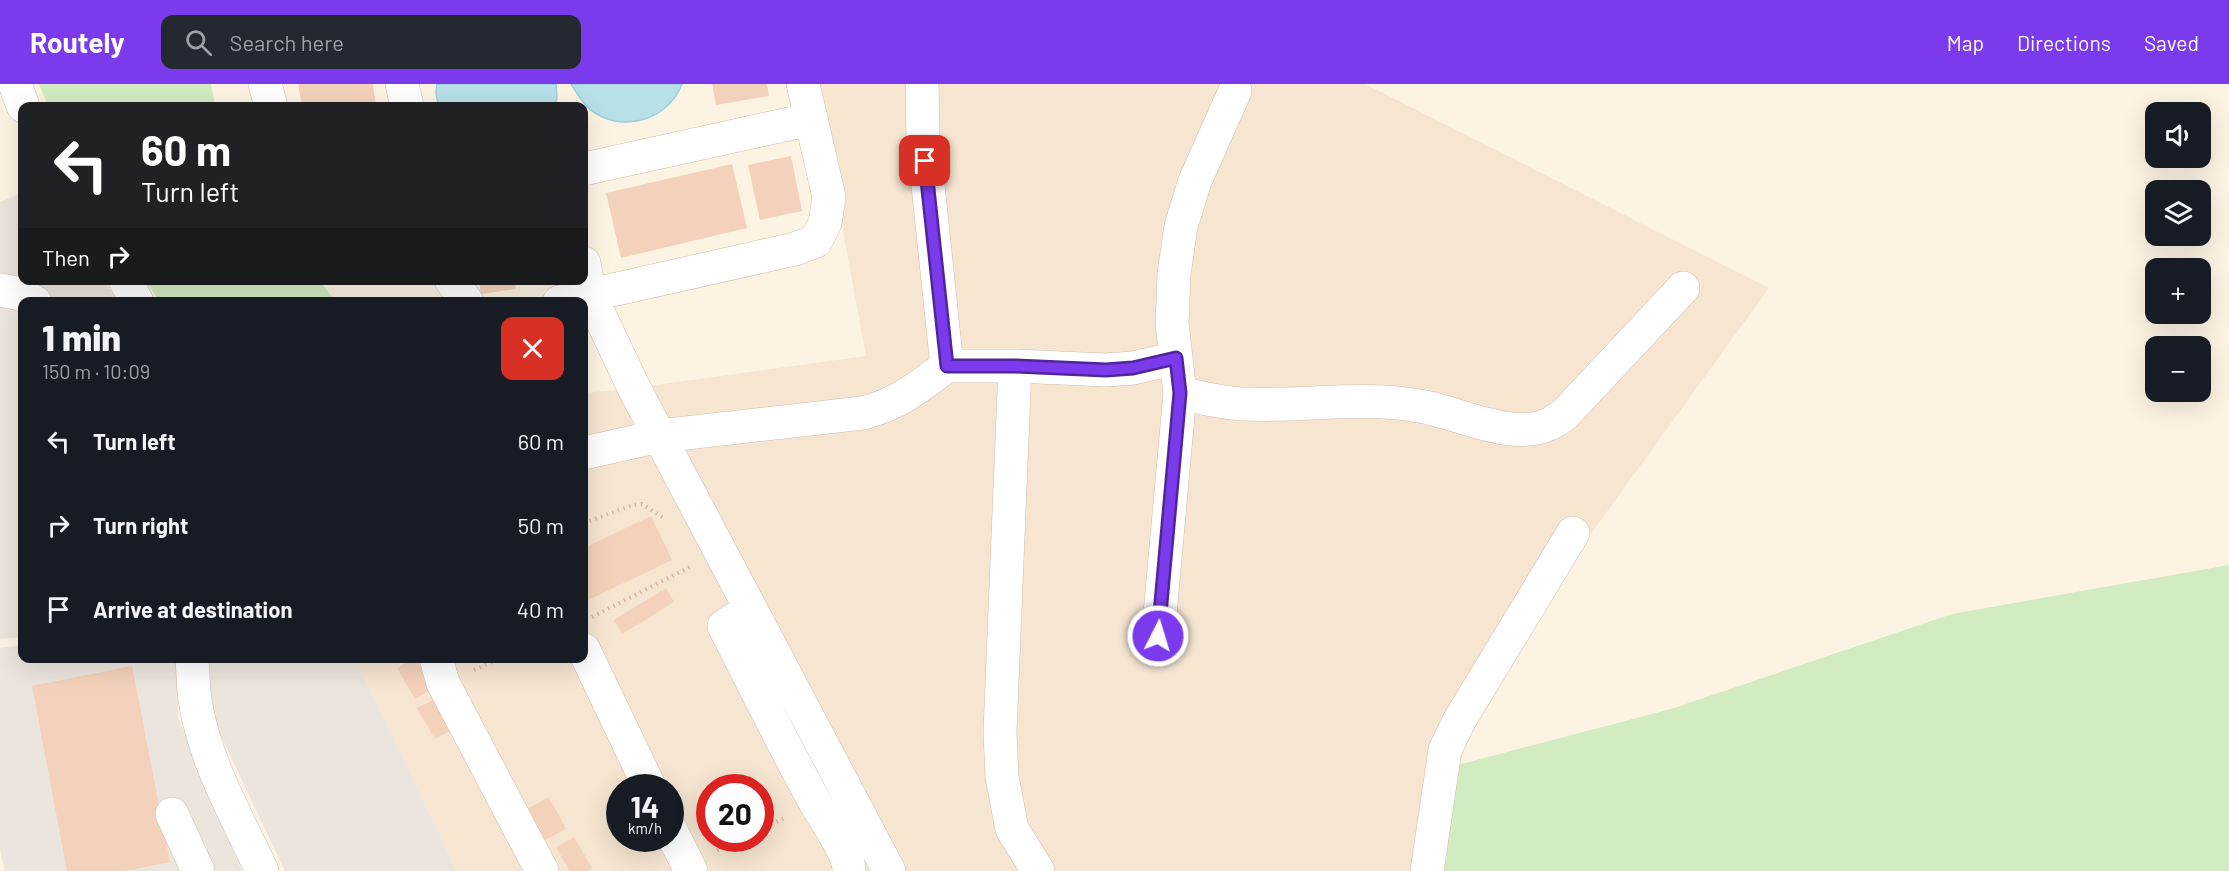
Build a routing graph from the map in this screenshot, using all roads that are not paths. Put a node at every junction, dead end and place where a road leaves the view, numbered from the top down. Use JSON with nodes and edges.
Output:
{"nodes":[{"id":1,"x":15,"y":84,"type":"edge"},
{"id":2,"x":265,"y":84,"type":"edge"},
{"id":3,"x":402,"y":84,"type":"edge"},
{"id":4,"x":803,"y":84,"type":"edge"},
{"id":5,"x":922,"y":84,"type":"edge"},
{"id":6,"x":1235,"y":91,"type":"dead end"},
{"id":7,"x":22,"y":102,"type":"edge"},
{"id":8,"x":270,"y":102,"type":"edge"},
{"id":9,"x":406,"y":102,"type":"edge"},
{"id":10,"x":811,"y":119,"type":"junction"},
{"id":11,"x":588,"y":168,"type":"edge"},
{"id":12,"x":1683,"y":288,"type":"dead end"},
{"id":13,"x":0,"y":290,"type":"edge"},
{"id":14,"x":26,"y":297,"type":"edge"},
{"id":15,"x":579,"y":297,"type":"edge"},
{"id":16,"x":588,"y":319,"type":"edge"},
{"id":17,"x":1176,"y":358,"type":"junction"},
{"id":18,"x":947,"y":366,"type":"junction"},
{"id":19,"x":1015,"y":366,"type":"junction"},
{"id":20,"x":1180,"y":393,"type":"junction"},
{"id":21,"x":660,"y":436,"type":"junction"},
{"id":22,"x":588,"y":452,"type":"edge"},
{"id":23,"x":1573,"y":533,"type":"dead end"},
{"id":24,"x":751,"y":609,"type":"junction"},
{"id":25,"x":1158,"y":636,"type":"dead end"},
{"id":26,"x":588,"y":658,"type":"edge"},
{"id":27,"x":192,"y":663,"type":"edge"},
{"id":28,"x":437,"y":663,"type":"edge"},
{"id":29,"x":643,"y":774,"type":"edge"},
{"id":30,"x":845,"y":787,"type":"junction"},
{"id":31,"x":815,"y":803,"type":"junction"},
{"id":32,"x":172,"y":814,"type":"dead end"},
{"id":33,"x":682,"y":852,"type":"edge"},
{"id":34,"x":198,"y":871,"type":"edge"},
{"id":35,"x":262,"y":871,"type":"edge"},
{"id":36,"x":542,"y":871,"type":"edge"},
{"id":37,"x":691,"y":871,"type":"edge"},
{"id":38,"x":849,"y":871,"type":"edge"},
{"id":39,"x":889,"y":871,"type":"edge"},
{"id":40,"x":1038,"y":871,"type":"edge"},
{"id":41,"x":1427,"y":871,"type":"edge"}],
"edges":[{"from":1,"to":7,"type":"lane"},
{"from":2,"to":8,"type":"lane"},
{"from":3,"to":9,"type":"lane"},
{"from":4,"to":10,"type":"lane"},
{"from":5,"to":18,"type":"lane"},
{"from":6,"to":17,"type":"lane"},
{"from":10,"to":11,"type":"lane"},
{"from":10,"to":15,"type":"lane"},
{"from":12,"to":20,"type":"lane"},
{"from":13,"to":14,"type":"lane"},
{"from":16,"to":21,"type":"lane"},
{"from":17,"to":19,"type":"lane"},
{"from":17,"to":20,"type":"lane"},
{"from":18,"to":19,"type":"lane"},
{"from":18,"to":21,"type":"lane"},
{"from":19,"to":40,"type":"lane"},
{"from":20,"to":25,"type":"lane"},
{"from":21,"to":22,"type":"lane"},
{"from":21,"to":24,"type":"lane"},
{"from":23,"to":41,"type":"lane"},
{"from":24,"to":30,"type":"lane"},
{"from":24,"to":31,"type":"lane"},
{"from":26,"to":29,"type":"lane"},
{"from":27,"to":35,"type":"lane"},
{"from":28,"to":36,"type":"lane"},
{"from":30,"to":31,"type":"lane"},
{"from":30,"to":39,"type":"lane"},
{"from":31,"to":38,"type":"lane"},
{"from":32,"to":34,"type":"lane"},
{"from":33,"to":37,"type":"lane"}]}
